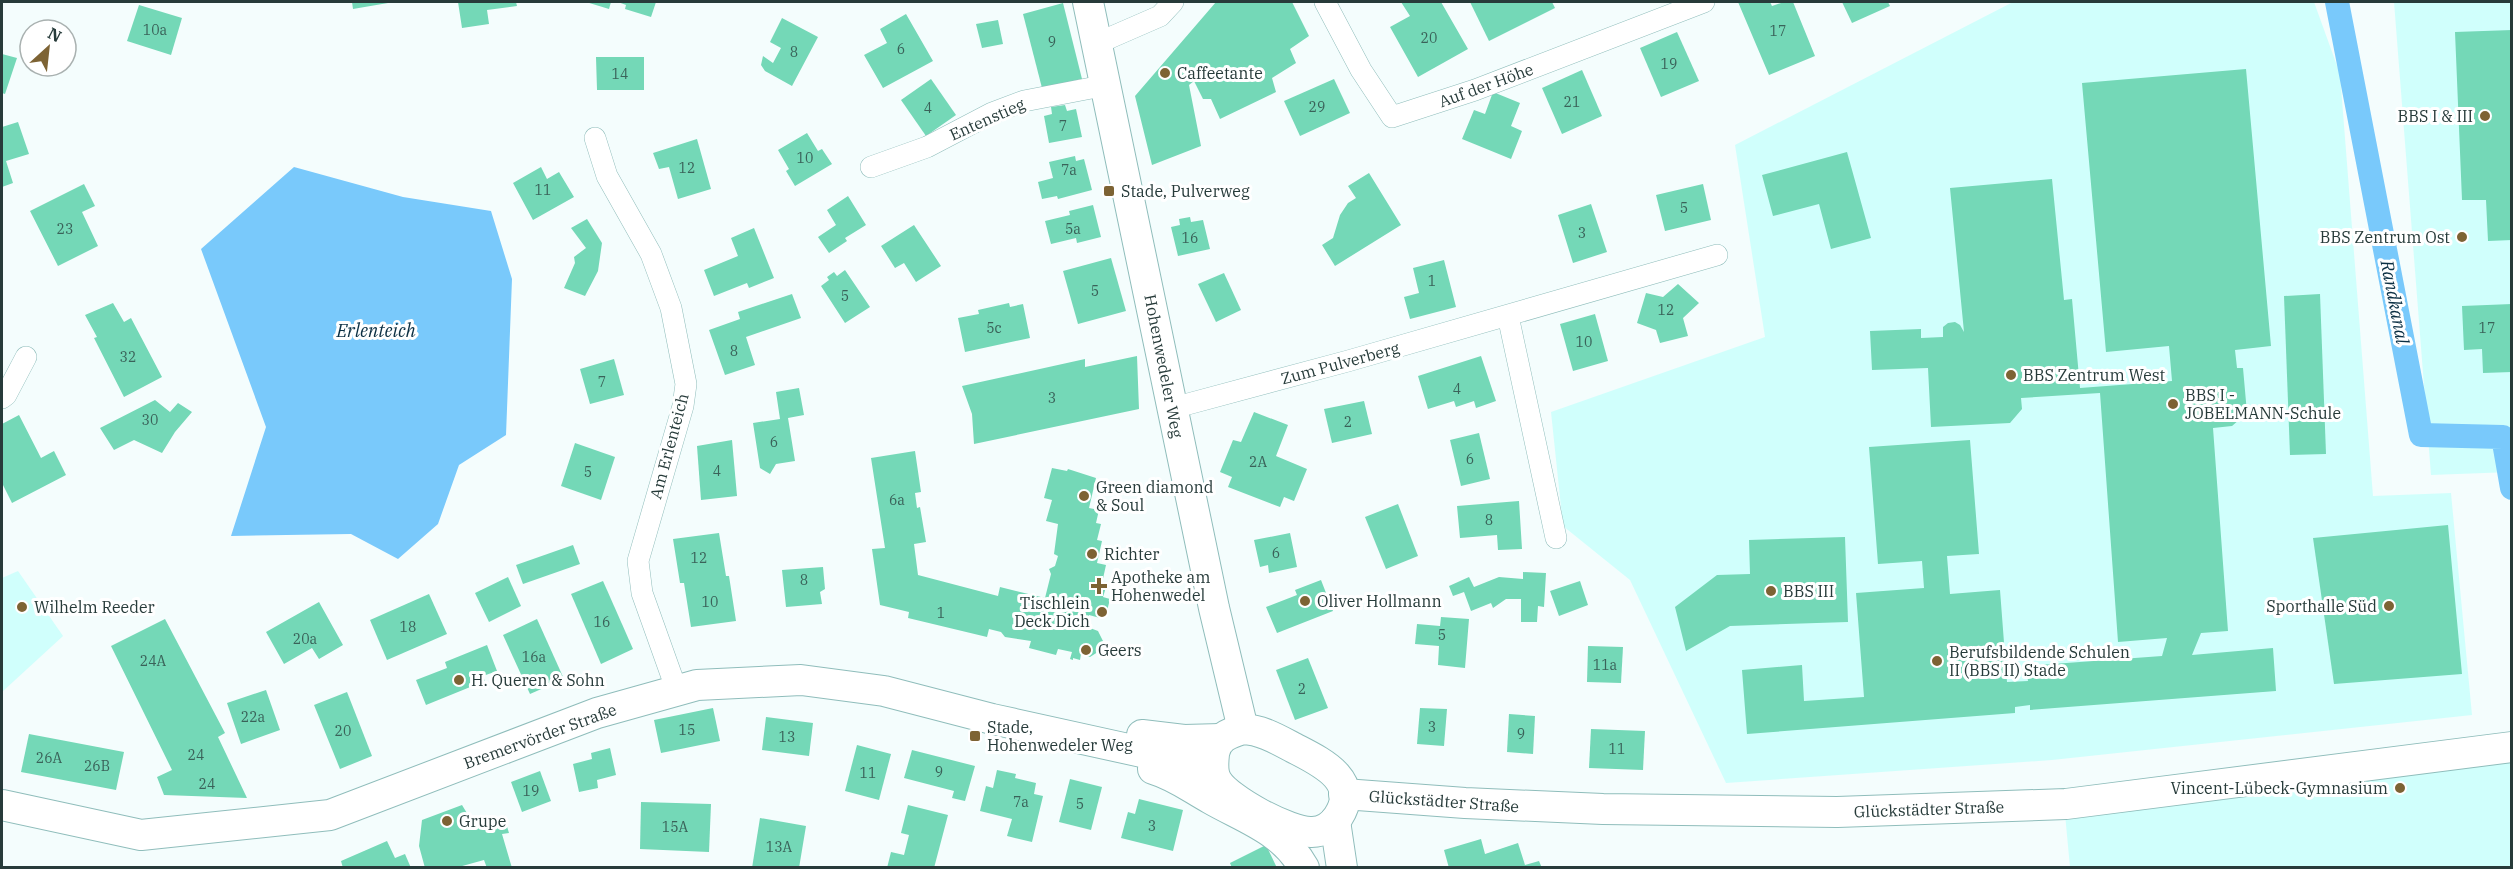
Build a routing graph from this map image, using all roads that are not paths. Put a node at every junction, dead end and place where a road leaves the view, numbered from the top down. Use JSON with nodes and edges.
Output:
{"nodes":[{"id":1,"x":1088,"y":2,"type":"edge"},
{"id":2,"x":1173,"y":2,"type":"edge"},
{"id":3,"x":1325,"y":2,"type":"edge"},
{"id":4,"x":1704,"y":2,"type":"edge"},
{"id":5,"x":1098,"y":43,"type":"junction"},
{"id":6,"x":1107,"y":85,"type":"junction"},
{"id":7,"x":595,"y":138,"type":"dead end"},
{"id":8,"x":871,"y":166,"type":"dead end"},
{"id":9,"x":1717,"y":255,"type":"dead end"},
{"id":10,"x":1508,"y":316,"type":"junction"},
{"id":11,"x":26,"y":357,"type":"dead end"},
{"id":12,"x":2,"y":398,"type":"edge"},
{"id":13,"x":1173,"y":408,"type":"junction"},
{"id":14,"x":1556,"y":538,"type":"dead end"},
{"id":15,"x":678,"y":691,"type":"junction"},
{"id":16,"x":1232,"y":734,"type":"junction"},
{"id":17,"x":1082,"y":737,"type":"junction"},
{"id":18,"x":2511,"y":747,"type":"edge"},
{"id":19,"x":1213,"y":771,"type":"junction"},
{"id":20,"x":2,"y":805,"type":"edge"},
{"id":21,"x":1340,"y":807,"type":"junction"},
{"id":22,"x":1308,"y":832,"type":"junction"},
{"id":23,"x":1304,"y":867,"type":"edge"},
{"id":24,"x":1325,"y":867,"type":"edge"},
{"id":25,"x":1342,"y":867,"type":"edge"}],
"edges":[{"from":1,"to":5,"type":"main road","name":"Hohenwedeler Weg"},
{"from":2,"to":5,"type":"street"},
{"from":3,"to":4,"type":"street","name":"Auf der Höhe"},
{"from":5,"to":6,"type":"main road","name":"Hohenwedeler Weg"},
{"from":6,"to":8,"type":"street","name":"Entenstieg"},
{"from":6,"to":13,"type":"main road","name":"Hohenwedeler Weg"},
{"from":7,"to":15,"type":"street","name":"Am Erlenteich"},
{"from":9,"to":10,"type":"street","name":"Zum Pulverberg"},
{"from":10,"to":13,"type":"street","name":"Zum Pulverberg"},
{"from":10,"to":14,"type":"street"},
{"from":11,"to":12,"type":"street"},
{"from":13,"to":16,"type":"main road","name":"Hohenwedeler Weg"},
{"from":15,"to":17,"type":"main road","name":"Bremervörder Straße"},
{"from":15,"to":20,"type":"main road","name":"Bremervörder Straße"},
{"from":16,"to":17,"type":"main road","name":"Bremervörder Straße"},
{"from":16,"to":19,"type":"main road"},
{"from":16,"to":21,"type":"main road","name":"Bremervörder Straße"},
{"from":17,"to":19,"type":"main road","name":"Bremervörder Straße"},
{"from":17,"to":23,"type":"main road"},
{"from":18,"to":21,"type":"main road","name":"Glückstädter Straße"},
{"from":19,"to":22,"type":"main road"},
{"from":21,"to":22,"type":"main road"},
{"from":21,"to":25,"type":"main road"},
{"from":22,"to":24,"type":"main road"}]}
